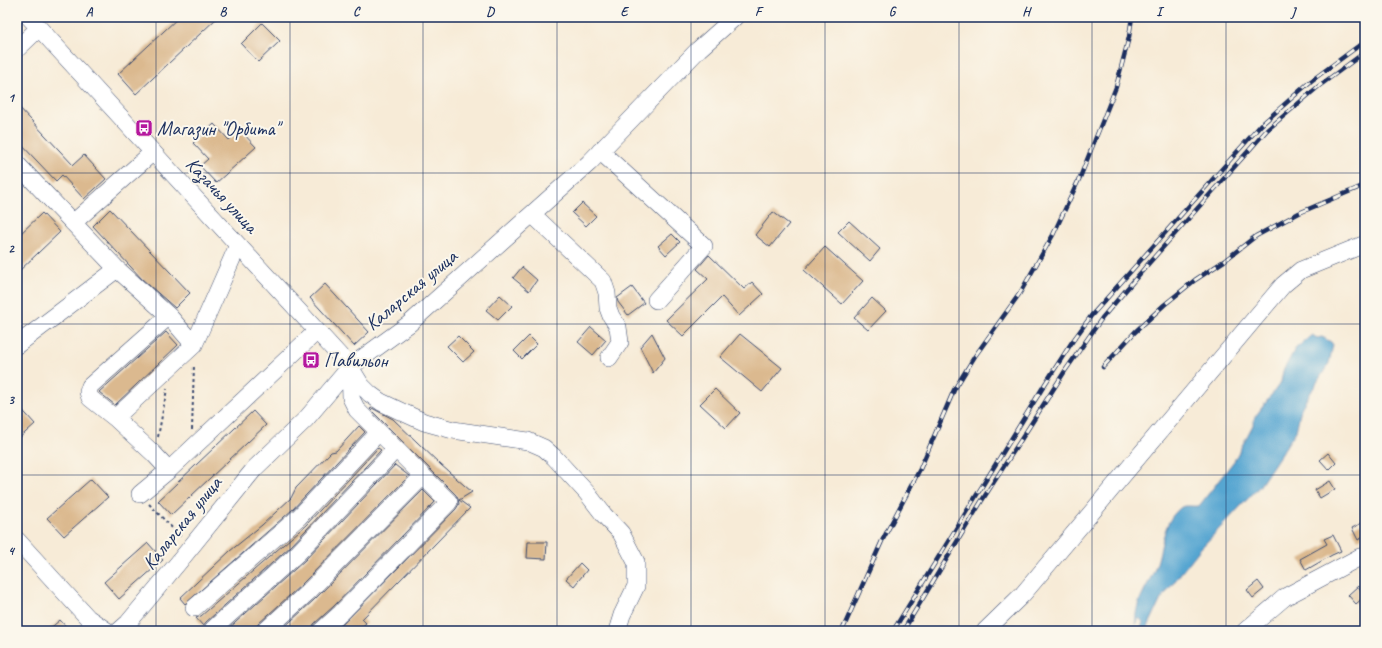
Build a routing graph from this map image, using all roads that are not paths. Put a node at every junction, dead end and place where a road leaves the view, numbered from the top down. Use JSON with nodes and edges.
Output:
{"nodes":[{"id":1,"x":734,"y":17,"type":"edge"},
{"id":2,"x":34,"y":22,"type":"edge"},
{"id":3,"x":17,"y":49,"type":"edge"},
{"id":4,"x":600,"y":151,"type":"junction"},
{"id":5,"x":153,"y":152,"type":"junction"},
{"id":6,"x":17,"y":164,"type":"edge"},
{"id":7,"x":532,"y":214,"type":"junction"},
{"id":8,"x":73,"y":223,"type":"junction"},
{"id":9,"x":1365,"y":244,"type":"edge"},
{"id":10,"x":238,"y":245,"type":"junction"},
{"id":11,"x":117,"y":269,"type":"junction"},
{"id":12,"x":656,"y":300,"type":"dead end"},
{"id":13,"x":169,"y":316,"type":"junction"},
{"id":14,"x":317,"y":331,"type":"junction"},
{"id":15,"x":17,"y":345,"type":"edge"},
{"id":16,"x":194,"y":345,"type":"junction"},
{"id":17,"x":609,"y":358,"type":"dead end"},
{"id":18,"x":350,"y":368,"type":"junction"},
{"id":19,"x":115,"y":418,"type":"junction"},
{"id":20,"x":379,"y":432,"type":"junction"},
{"id":21,"x":396,"y":449,"type":"junction"},
{"id":22,"x":169,"y":470,"type":"junction"},
{"id":23,"x":423,"y":476,"type":"junction"},
{"id":24,"x":140,"y":494,"type":"road end"},
{"id":25,"x":17,"y":540,"type":"edge"},
{"id":26,"x":1365,"y":556,"type":"edge"},
{"id":27,"x":194,"y":608,"type":"dead end"},
{"id":28,"x":213,"y":629,"type":"dead end"},
{"id":29,"x":107,"y":631,"type":"edge"},
{"id":30,"x":119,"y":631,"type":"edge"},
{"id":31,"x":265,"y":631,"type":"edge"},
{"id":32,"x":321,"y":631,"type":"edge"},
{"id":33,"x":617,"y":631,"type":"edge"},
{"id":34,"x":985,"y":631,"type":"edge"},
{"id":35,"x":1245,"y":631,"type":"edge"}],
"edges":[{"from":1,"to":4,"type":"street","name":"Каларская улица"},
{"from":2,"to":3,"type":"street"},
{"from":2,"to":5,"type":"street","name":"Казачья улица"},
{"from":4,"to":7,"type":"street","name":"Каларская улица"},
{"from":4,"to":12,"type":"street"},
{"from":5,"to":8,"type":"street"},
{"from":5,"to":10,"type":"street","name":"Казачья улица"},
{"from":6,"to":8,"type":"street"},
{"from":7,"to":17,"type":"street"},
{"from":7,"to":18,"type":"street","name":"Каларская улица"},
{"from":8,"to":11,"type":"street"},
{"from":9,"to":34,"type":"street"},
{"from":10,"to":14,"type":"street","name":"Казачья улица"},
{"from":10,"to":16,"type":"street"},
{"from":11,"to":13,"type":"street"},
{"from":11,"to":15,"type":"street"},
{"from":13,"to":16,"type":"street"},
{"from":13,"to":19,"type":"street"},
{"from":14,"to":18,"type":"street","name":"Казачья улица"},
{"from":14,"to":22,"type":"street"},
{"from":16,"to":19,"type":"street"},
{"from":18,"to":20,"type":"street"},
{"from":18,"to":30,"type":"street","name":"Каларская улица"},
{"from":18,"to":33,"type":"street","name":"Казачья улица"},
{"from":19,"to":22,"type":"street"},
{"from":20,"to":21,"type":"street"},
{"from":20,"to":27,"type":"street"},
{"from":21,"to":23,"type":"street"},
{"from":21,"to":28,"type":"street"},
{"from":22,"to":24,"type":"street"},
{"from":23,"to":31,"type":"street"},
{"from":23,"to":32,"type":"street"},
{"from":25,"to":29,"type":"street"},
{"from":26,"to":35,"type":"street"}]}
